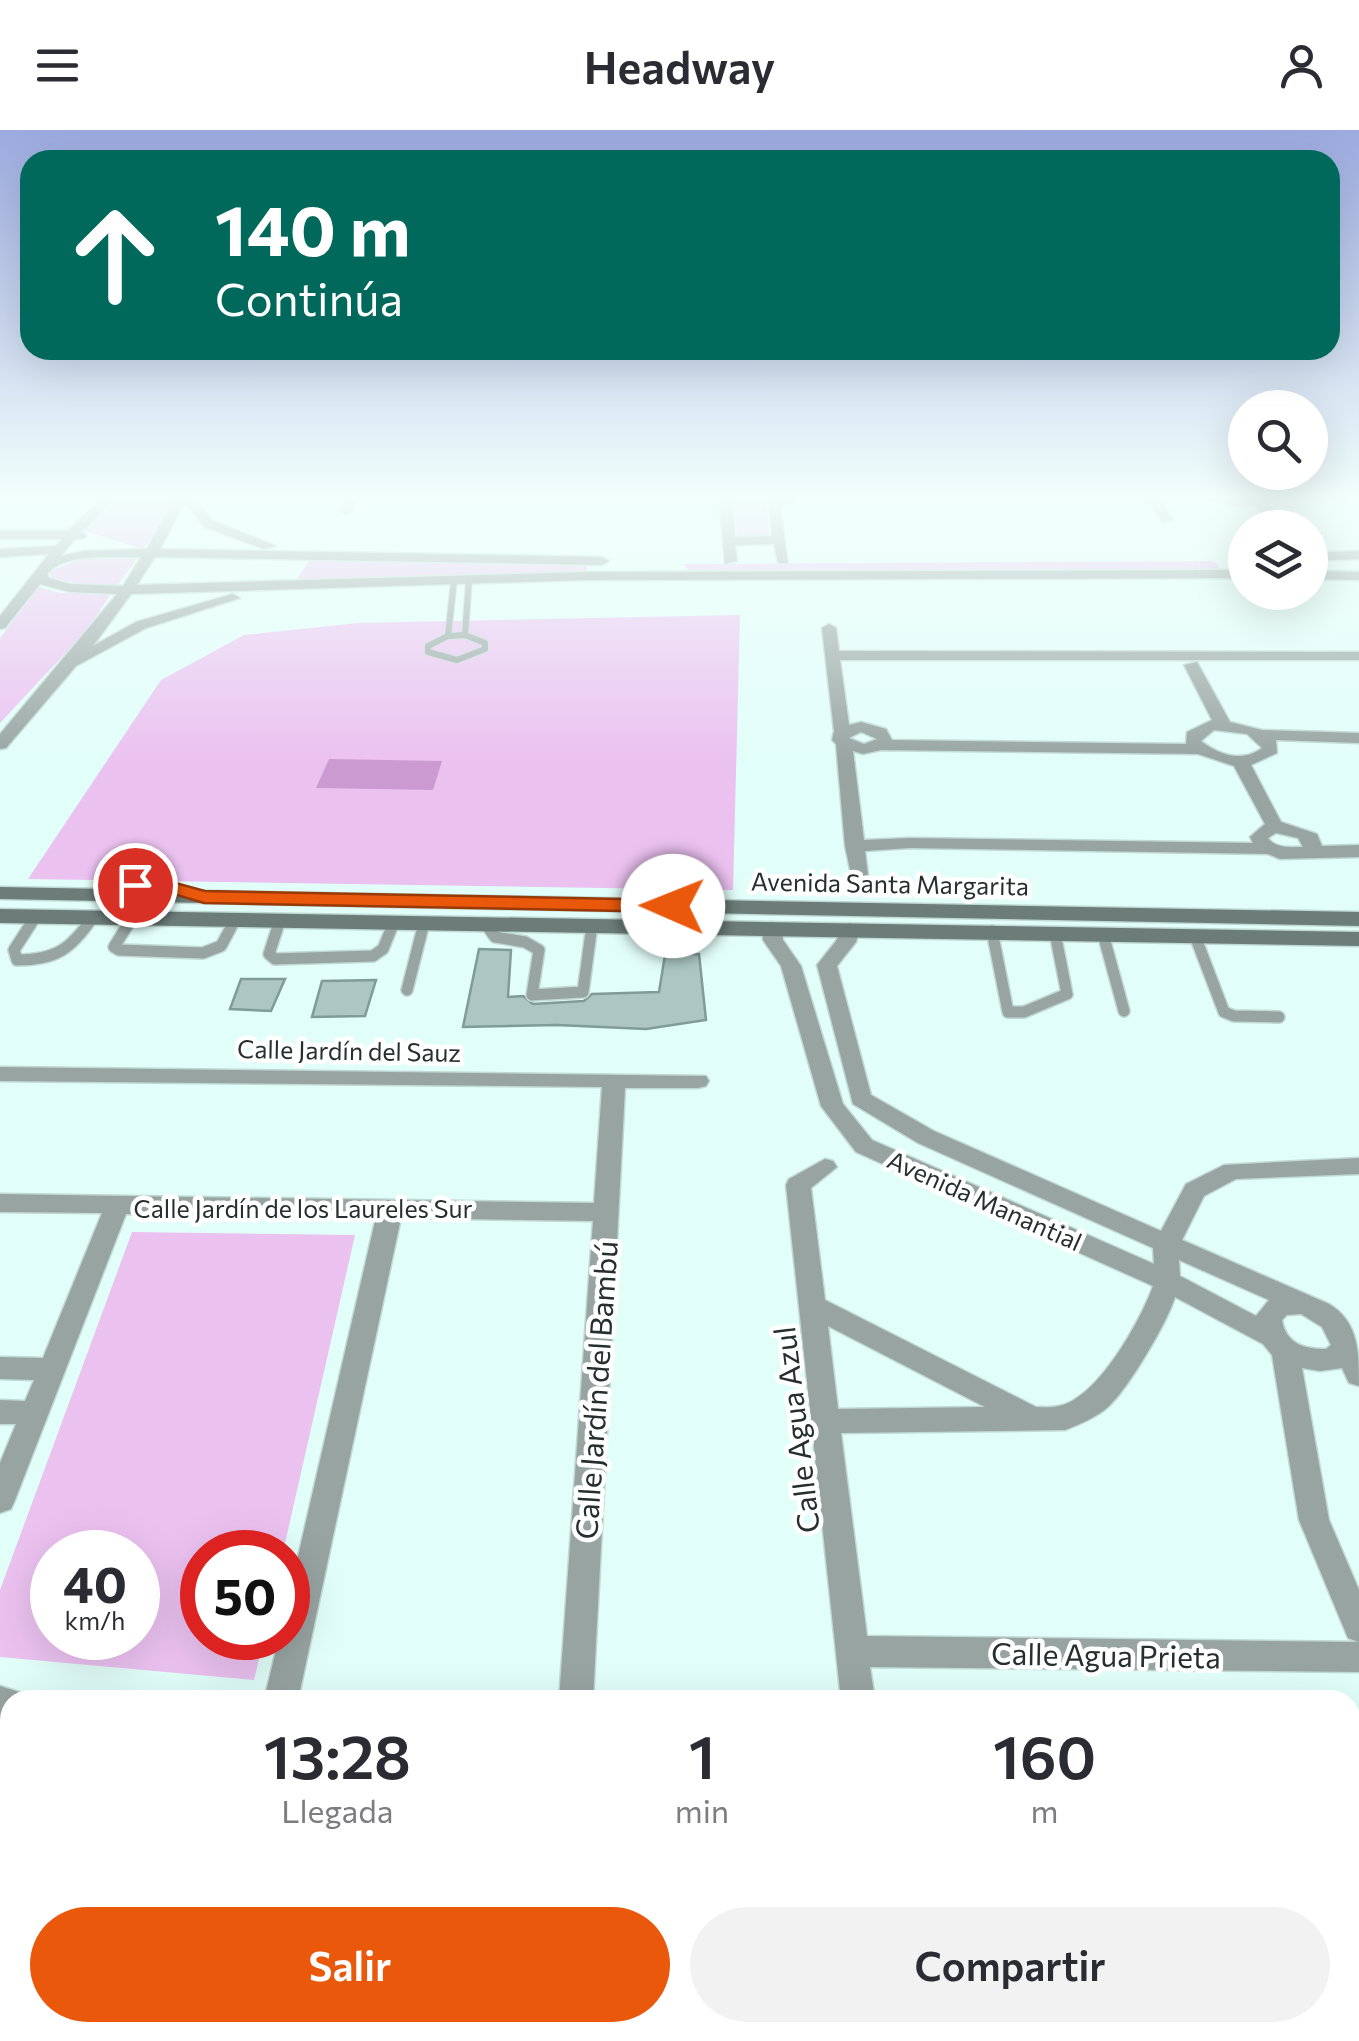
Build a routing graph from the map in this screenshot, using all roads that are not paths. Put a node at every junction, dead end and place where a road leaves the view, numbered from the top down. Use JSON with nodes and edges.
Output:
{"nodes":[{"id":1,"x":33,"y":584,"type":"edge"},
{"id":2,"x":56,"y":584,"type":"edge"},
{"id":3,"x":128,"y":584,"type":"edge"},
{"id":4,"x":331,"y":584,"type":"edge"},
{"id":5,"x":460,"y":584,"type":"edge"},
{"id":6,"x":461,"y":584,"type":"edge"},
{"id":7,"x":275,"y":586,"type":"junction"},
{"id":8,"x":125,"y":590,"type":"junction"},
{"id":9,"x":0,"y":626,"type":"edge"},
{"id":10,"x":829,"y":628,"type":"dead end"},
{"id":11,"x":465,"y":635,"type":"junction"},
{"id":12,"x":448,"y":636,"type":"junction"},
{"id":13,"x":1359,"y":656,"type":"edge"},
{"id":14,"x":1163,"y":658,"type":"junction"},
{"id":15,"x":1212,"y":658,"type":"junction"},
{"id":16,"x":836,"y":659,"type":"junction"},
{"id":17,"x":74,"y":662,"type":"junction"},
{"id":18,"x":1192,"y":664,"type":"junction"},
{"id":19,"x":1359,"y":664,"type":"edge"},
{"id":20,"x":1224,"y":725,"type":"junction"},
{"id":21,"x":843,"y":738,"type":"junction"},
{"id":22,"x":1359,"y":738,"type":"edge"},
{"id":23,"x":1196,"y":742,"type":"junction"},
{"id":24,"x":1266,"y":742,"type":"junction"},
{"id":25,"x":0,"y":744,"type":"edge"},
{"id":26,"x":1359,"y":751,"type":"edge"},
{"id":27,"x":1240,"y":761,"type":"junction"},
{"id":28,"x":1268,"y":838,"type":"junction"},
{"id":29,"x":1359,"y":838,"type":"edge"},
{"id":30,"x":853,"y":839,"type":"junction"},
{"id":31,"x":1312,"y":844,"type":"junction"},
{"id":32,"x":1359,"y":851,"type":"edge"},
{"id":33,"x":859,"y":874,"type":"dead end"},
{"id":34,"x":0,"y":879,"type":"edge"},
{"id":35,"x":0,"y":893,"type":"edge"},
{"id":36,"x":204,"y":897,"type":"junction"},
{"id":37,"x":237,"y":909,"type":"junction"},
{"id":38,"x":904,"y":910,"type":"junction"},
{"id":39,"x":0,"y":916,"type":"edge"},
{"id":40,"x":36,"y":916,"type":"junction"},
{"id":41,"x":93,"y":917,"type":"junction"},
{"id":42,"x":132,"y":918,"type":"junction"},
{"id":43,"x":1359,"y":918,"type":"edge"},
{"id":44,"x":280,"y":920,"type":"junction"},
{"id":45,"x":394,"y":922,"type":"junction"},
{"id":46,"x":424,"y":923,"type":"junction"},
{"id":47,"x":485,"y":924,"type":"junction"},
{"id":48,"x":1100,"y":924,"type":"junction"},
{"id":49,"x":592,"y":925,"type":"junction"},
{"id":50,"x":772,"y":928,"type":"junction"},
{"id":51,"x":850,"y":929,"type":"junction"},
{"id":52,"x":966,"y":930,"type":"junction"},
{"id":53,"x":992,"y":931,"type":"junction"},
{"id":54,"x":1055,"y":933,"type":"junction"},
{"id":55,"x":1194,"y":936,"type":"junction"},
{"id":56,"x":1359,"y":939,"type":"edge"},
{"id":57,"x":407,"y":990,"type":"dead end"},
{"id":58,"x":1124,"y":1011,"type":"dead end"},
{"id":59,"x":1279,"y":1017,"type":"dead end"},
{"id":60,"x":851,"y":1069,"type":"junction"},
{"id":61,"x":821,"y":1072,"type":"junction"},
{"id":62,"x":0,"y":1074,"type":"edge"},
{"id":63,"x":614,"y":1080,"type":"junction"},
{"id":64,"x":698,"y":1080,"type":"dead end"},
{"id":65,"x":825,"y":1166,"type":"dead end"},
{"id":66,"x":1359,"y":1166,"type":"edge"},
{"id":67,"x":0,"y":1202,"type":"edge"},
{"id":68,"x":117,"y":1206,"type":"junction"},
{"id":69,"x":391,"y":1208,"type":"junction"},
{"id":70,"x":606,"y":1212,"type":"junction"},
{"id":71,"x":1166,"y":1246,"type":"junction"},
{"id":72,"x":1167,"y":1281,"type":"junction"},
{"id":73,"x":1303,"y":1304,"type":"junction"},
{"id":74,"x":814,"y":1307,"type":"junction"},
{"id":75,"x":1349,"y":1336,"type":"edge"},
{"id":76,"x":1277,"y":1343,"type":"junction"},
{"id":77,"x":0,"y":1368,"type":"edge"},
{"id":78,"x":49,"y":1370,"type":"junction"},
{"id":79,"x":1359,"y":1375,"type":"edge"},
{"id":80,"x":0,"y":1412,"type":"edge"},
{"id":81,"x":32,"y":1413,"type":"junction"},
{"id":82,"x":1031,"y":1418,"type":"junction"},
{"id":83,"x":828,"y":1421,"type":"junction"},
{"id":84,"x":0,"y":1500,"type":"edge"},
{"id":85,"x":1359,"y":1627,"type":"edge"},
{"id":86,"x":852,"y":1650,"type":"junction"},
{"id":87,"x":1359,"y":1657,"type":"edge"},
{"id":88,"x":283,"y":1690,"type":"edge"},
{"id":89,"x":577,"y":1690,"type":"edge"},
{"id":90,"x":857,"y":1690,"type":"edge"}],
"edges":[{"from":1,"to":9,"type":"street"},
{"from":2,"to":8,"type":"street"},
{"from":3,"to":8,"type":"street"},
{"from":4,"to":7,"type":"street"},
{"from":5,"to":12,"type":"lane"},
{"from":6,"to":11,"type":"lane"},
{"from":7,"to":8,"type":"street"},
{"from":7,"to":17,"type":"street"},
{"from":8,"to":17,"type":"street"},
{"from":10,"to":16,"type":"street"},
{"from":11,"to":12,"type":"lane"},
{"from":11,"to":12,"type":"lane"},
{"from":13,"to":15,"type":"street"},
{"from":14,"to":15,"type":"street"},
{"from":14,"to":16,"type":"street"},
{"from":14,"to":18,"type":"street"},
{"from":15,"to":18,"type":"street"},
{"from":15,"to":19,"type":"street"},
{"from":16,"to":21,"type":"street"},
{"from":17,"to":25,"type":"street"},
{"from":18,"to":20,"type":"street"},
{"from":20,"to":23,"type":"street"},
{"from":20,"to":24,"type":"street"},
{"from":21,"to":23,"type":"street"},
{"from":21,"to":30,"type":"street"},
{"from":22,"to":24,"type":"street"},
{"from":23,"to":27,"type":"street"},
{"from":24,"to":26,"type":"street"},
{"from":24,"to":27,"type":"street"},
{"from":27,"to":28,"type":"street"},
{"from":28,"to":30,"type":"street"},
{"from":28,"to":31,"type":"street"},
{"from":29,"to":31,"type":"street"},
{"from":30,"to":33,"type":"street"},
{"from":31,"to":32,"type":"street"},
{"from":34,"to":36,"type":"main road"},
{"from":35,"to":36,"type":"main road","name":"Avenida Santa Margarita"},
{"from":36,"to":37,"type":"main road","name":"Avenida Santa Margarita"},
{"from":37,"to":38,"type":"main road","name":"Avenida Santa Margarita"},
{"from":37,"to":42,"type":"main road","name":"Avenida Santa Margarita"},
{"from":37,"to":42,"type":"lane"},
{"from":37,"to":44,"type":"main road","name":"Avenida Santa Margarita"},
{"from":38,"to":48,"type":"main road","name":"Avenida Santa Margarita"},
{"from":38,"to":50,"type":"main road"},
{"from":39,"to":40,"type":"main road","name":"Avenida Santa Margarita"},
{"from":40,"to":41,"type":"main road","name":"Avenida Santa Margarita"},
{"from":40,"to":41,"type":"lane"},
{"from":41,"to":42,"type":"main road","name":"Avenida Santa Margarita"},
{"from":43,"to":48,"type":"main road","name":"Avenida Santa Margarita"},
{"from":44,"to":45,"type":"main road","name":"Avenida Santa Margarita"},
{"from":44,"to":45,"type":"lane"},
{"from":45,"to":46,"type":"main road","name":"Avenida Santa Margarita"},
{"from":46,"to":47,"type":"main road","name":"Avenida Santa Margarita"},
{"from":46,"to":57,"type":"lane"},
{"from":47,"to":49,"type":"main road","name":"Avenida Santa Margarita"},
{"from":47,"to":49,"type":"lane"},
{"from":48,"to":52,"type":"main road"},
{"from":48,"to":54,"type":"main road","name":"Avenida Santa Margarita"},
{"from":48,"to":55,"type":"main road","name":"Avenida Santa Margarita"},
{"from":48,"to":58,"type":"lane"},
{"from":49,"to":50,"type":"main road","name":"Avenida Santa Margarita"},
{"from":50,"to":51,"type":"main road","name":"Avenida Santa Margarita"},
{"from":50,"to":61,"type":"street","name":"Avenida Manantial"},
{"from":51,"to":52,"type":"main road","name":"Avenida Santa Margarita"},
{"from":51,"to":60,"type":"street","name":"Avenida Manantial"},
{"from":52,"to":53,"type":"main road","name":"Avenida Santa Margarita"},
{"from":53,"to":54,"type":"main road","name":"Avenida Santa Margarita"},
{"from":53,"to":54,"type":"lane"},
{"from":55,"to":56,"type":"main road","name":"Avenida Santa Margarita"},
{"from":55,"to":59,"type":"lane"},
{"from":60,"to":61,"type":"street"},
{"from":60,"to":71,"type":"street","name":"Avenida Manantial"},
{"from":61,"to":72,"type":"street","name":"Avenida Manantial"},
{"from":62,"to":63,"type":"street","name":"Calle Jardín del Sauz"},
{"from":63,"to":64,"type":"street","name":"Calle Jardín del Sauz"},
{"from":63,"to":70,"type":"street","name":"Calle Jardín del Bambú"},
{"from":65,"to":74,"type":"street","name":"Calle Agua Azul"},
{"from":66,"to":71,"type":"street"},
{"from":67,"to":68,"type":"street","name":"Calle Jardín de los Laureles Sur"},
{"from":68,"to":69,"type":"street","name":"Calle Jardín de los Laureles Sur"},
{"from":68,"to":78,"type":"street"},
{"from":69,"to":70,"type":"street","name":"Calle Jardín de los Laureles Sur"},
{"from":69,"to":88,"type":"street"},
{"from":70,"to":89,"type":"street","name":"Calle Jardín del Bambú"},
{"from":71,"to":72,"type":"street"},
{"from":71,"to":73,"type":"street","name":"Avenida Manantial"},
{"from":72,"to":76,"type":"street","name":"Avenida Manantial"},
{"from":72,"to":82,"type":"street"},
{"from":73,"to":75,"type":"street"},
{"from":73,"to":76,"type":"street"},
{"from":74,"to":82,"type":"street"},
{"from":74,"to":83,"type":"street","name":"Calle Agua Azul"},
{"from":75,"to":76,"type":"street"},
{"from":75,"to":79,"type":"street"},
{"from":76,"to":85,"type":"street"},
{"from":77,"to":78,"type":"street"},
{"from":78,"to":81,"type":"street"},
{"from":80,"to":81,"type":"street"},
{"from":81,"to":84,"type":"street"},
{"from":82,"to":83,"type":"street"},
{"from":83,"to":86,"type":"street","name":"Calle Agua Azul"},
{"from":86,"to":87,"type":"street","name":"Calle Agua Prieta"},
{"from":86,"to":90,"type":"street","name":"Calle Agua Azul"}]}
